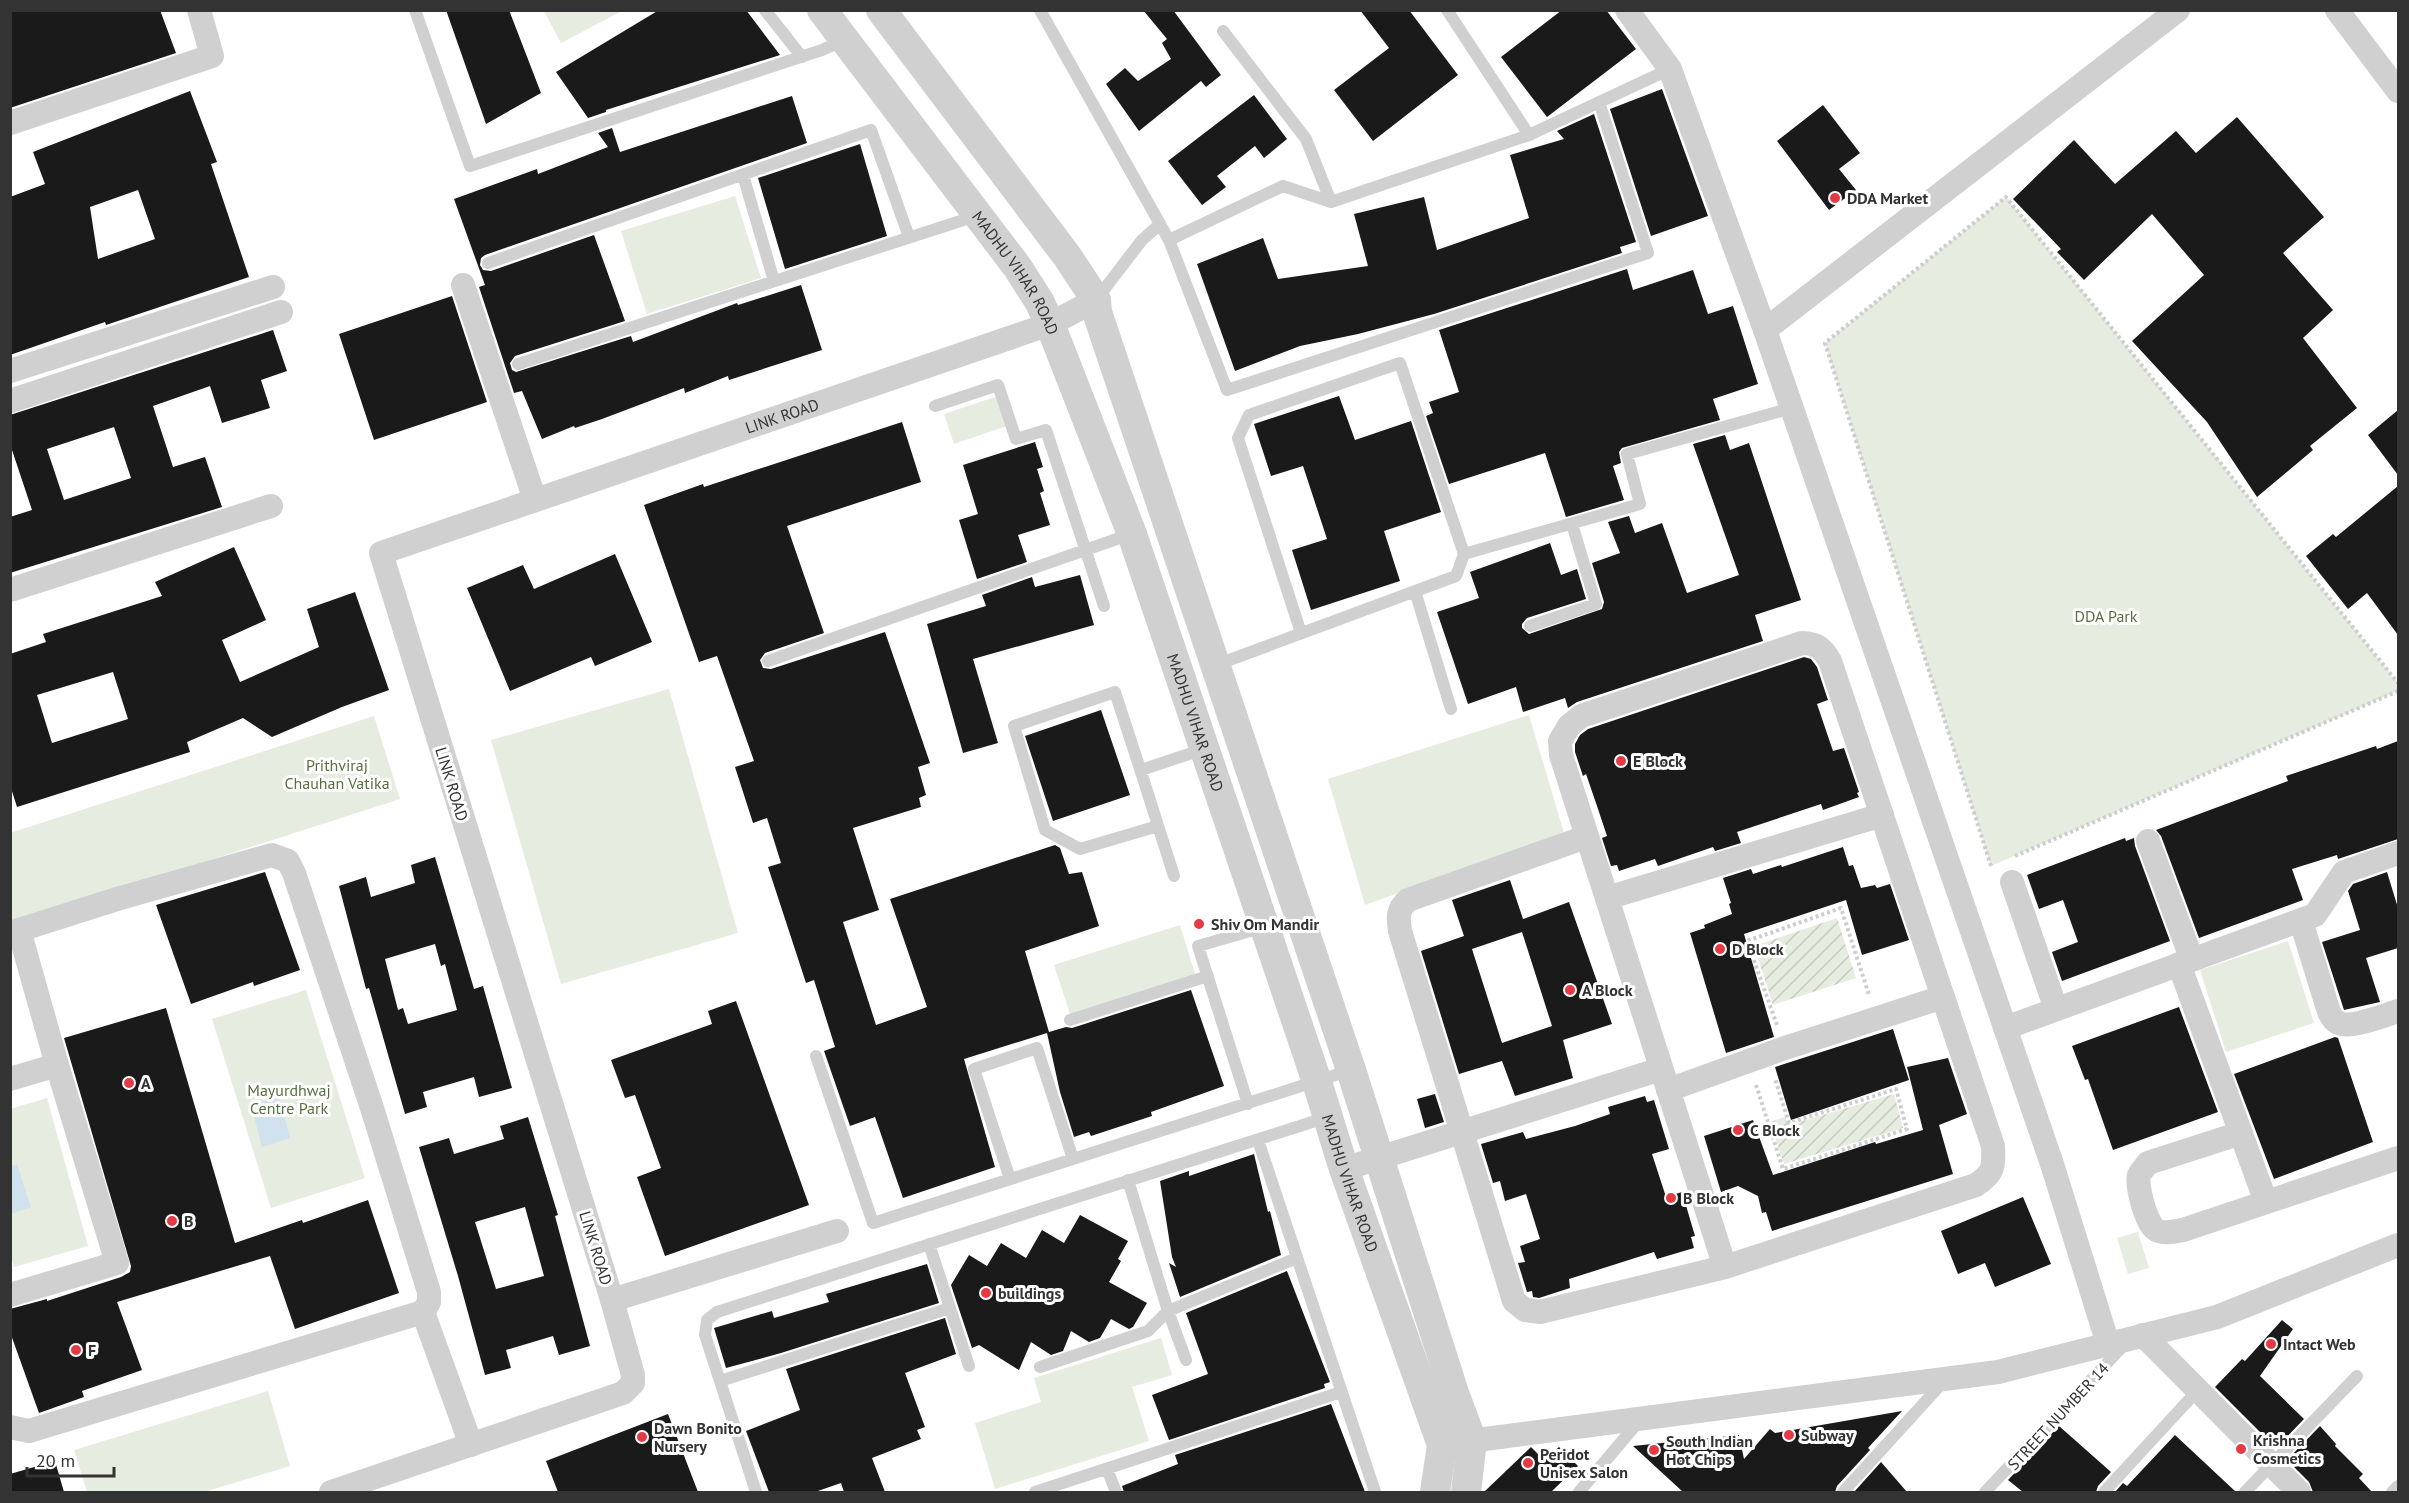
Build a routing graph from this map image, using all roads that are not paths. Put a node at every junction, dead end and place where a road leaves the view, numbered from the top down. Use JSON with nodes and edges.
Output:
{"nodes":[{"id":1,"x":199,"y":10,"type":"edge"},
{"id":2,"x":415,"y":10,"type":"edge"},
{"id":3,"x":765,"y":10,"type":"edge"},
{"id":4,"x":822,"y":10,"type":"edge"},
{"id":5,"x":882,"y":10,"type":"edge"},
{"id":6,"x":1040,"y":10,"type":"edge"},
{"id":7,"x":1447,"y":10,"type":"edge"},
{"id":8,"x":1627,"y":10,"type":"edge"},
{"id":9,"x":2178,"y":10,"type":"edge"},
{"id":10,"x":2337,"y":10,"type":"edge"},
{"id":11,"x":1223,"y":31,"type":"dead end"},
{"id":12,"x":844,"y":40,"type":"junction"},
{"id":13,"x":802,"y":57,"type":"junction"},
{"id":14,"x":1670,"y":69,"type":"junction"},
{"id":15,"x":2398,"y":91,"type":"edge"},
{"id":16,"x":1599,"y":102,"type":"junction"},
{"id":17,"x":10,"y":123,"type":"edge"},
{"id":18,"x":1529,"y":135,"type":"junction"},
{"id":19,"x":743,"y":175,"type":"junction"},
{"id":20,"x":1331,"y":202,"type":"junction"},
{"id":21,"x":978,"y":216,"type":"junction"},
{"id":22,"x":1160,"y":224,"type":"junction"},
{"id":23,"x":909,"y":237,"type":"junction"},
{"id":24,"x":1169,"y":240,"type":"junction"},
{"id":25,"x":488,"y":263,"type":"dead end"},
{"id":26,"x":774,"y":281,"type":"junction"},
{"id":27,"x":463,"y":285,"type":"dead end"},
{"id":28,"x":273,"y":287,"type":"dead end"},
{"id":29,"x":1096,"y":300,"type":"junction"},
{"id":30,"x":281,"y":312,"type":"dead end"},
{"id":31,"x":1050,"y":324,"type":"junction"},
{"id":32,"x":1765,"y":330,"type":"junction"},
{"id":33,"x":518,"y":364,"type":"dead end"},
{"id":34,"x":10,"y":371,"type":"edge"},
{"id":35,"x":10,"y":401,"type":"edge"},
{"id":36,"x":935,"y":406,"type":"dead end"},
{"id":37,"x":1792,"y":408,"type":"junction"},
{"id":38,"x":535,"y":500,"type":"junction"},
{"id":39,"x":271,"y":506,"type":"dead end"},
{"id":40,"x":1572,"y":524,"type":"junction"},
{"id":41,"x":1132,"y":534,"type":"junction"},
{"id":42,"x":1084,"y":550,"type":"junction"},
{"id":43,"x":1464,"y":554,"type":"junction"},
{"id":44,"x":10,"y":590,"type":"edge"},
{"id":45,"x":1415,"y":591,"type":"junction"},
{"id":46,"x":1104,"y":606,"type":"dead end"},
{"id":47,"x":1530,"y":626,"type":"dead end"},
{"id":48,"x":1302,"y":633,"type":"junction"},
{"id":49,"x":768,"y":661,"type":"dead end"},
{"id":50,"x":1216,"y":665,"type":"junction"},
{"id":51,"x":1182,"y":683,"type":"junction"},
{"id":52,"x":1451,"y":709,"type":"dead end"},
{"id":53,"x":1205,"y":749,"type":"junction"},
{"id":54,"x":1141,"y":770,"type":"junction"},
{"id":55,"x":1882,"y":815,"type":"junction"},
{"id":56,"x":1158,"y":826,"type":"junction"},
{"id":57,"x":1586,"y":837,"type":"junction"},
{"id":58,"x":2148,"y":841,"type":"dead end"},
{"id":59,"x":2398,"y":853,"type":"edge"},
{"id":60,"x":2007,"y":872,"type":"road end"},
{"id":61,"x":1174,"y":876,"type":"dead end"},
{"id":62,"x":1607,"y":898,"type":"junction"},
{"id":63,"x":2301,"y":921,"type":"junction"},
{"id":64,"x":1265,"y":927,"type":"junction"},
{"id":65,"x":14,"y":931,"type":"edge"},
{"id":66,"x":2186,"y":962,"type":"junction"},
{"id":67,"x":1208,"y":976,"type":"junction"},
{"id":68,"x":1943,"y":997,"type":"junction"},
{"id":69,"x":2056,"y":1009,"type":"junction"},
{"id":70,"x":2398,"y":1011,"type":"edge"},
{"id":71,"x":1070,"y":1020,"type":"dead end"},
{"id":72,"x":2005,"y":1028,"type":"junction"},
{"id":73,"x":816,"y":1056,"type":"dead end"},
{"id":74,"x":57,"y":1065,"type":"junction"},
{"id":75,"x":1351,"y":1070,"type":"junction"},
{"id":76,"x":10,"y":1079,"type":"edge"},
{"id":77,"x":1664,"y":1080,"type":"junction"},
{"id":78,"x":1317,"y":1082,"type":"junction"},
{"id":79,"x":1248,"y":1104,"type":"junction"},
{"id":80,"x":1328,"y":1117,"type":"junction"},
{"id":81,"x":1462,"y":1132,"type":"junction"},
{"id":82,"x":2241,"y":1133,"type":"junction"},
{"id":83,"x":1258,"y":1140,"type":"junction"},
{"id":84,"x":1378,"y":1158,"type":"junction"},
{"id":85,"x":2398,"y":1158,"type":"edge"},
{"id":86,"x":1073,"y":1159,"type":"junction"},
{"id":87,"x":1344,"y":1169,"type":"junction"},
{"id":88,"x":1010,"y":1179,"type":"junction"},
{"id":89,"x":1128,"y":1180,"type":"junction"},
{"id":90,"x":2266,"y":1202,"type":"junction"},
{"id":91,"x":837,"y":1231,"type":"dead end"},
{"id":92,"x":929,"y":1244,"type":"junction"},
{"id":93,"x":2398,"y":1245,"type":"edge"},
{"id":94,"x":1297,"y":1258,"type":"junction"},
{"id":95,"x":1725,"y":1267,"type":"junction"},
{"id":96,"x":10,"y":1295,"type":"edge"},
{"id":97,"x":612,"y":1300,"type":"junction"},
{"id":98,"x":950,"y":1308,"type":"junction"},
{"id":99,"x":1168,"y":1311,"type":"junction"},
{"id":100,"x":423,"y":1312,"type":"junction"},
{"id":101,"x":2127,"y":1339,"type":"junction"},
{"id":102,"x":1186,"y":1360,"type":"dead end"},
{"id":103,"x":969,"y":1366,"type":"dead end"},
{"id":104,"x":1040,"y":1367,"type":"dead end"},
{"id":105,"x":2357,"y":1376,"type":"dead end"},
{"id":106,"x":1947,"y":1379,"type":"junction"},
{"id":107,"x":720,"y":1381,"type":"junction"},
{"id":108,"x":2198,"y":1390,"type":"junction"},
{"id":109,"x":1341,"y":1392,"type":"junction"},
{"id":110,"x":1640,"y":1419,"type":"junction"},
{"id":111,"x":10,"y":1427,"type":"edge"},
{"id":112,"x":1472,"y":1441,"type":"junction"},
{"id":113,"x":471,"y":1444,"type":"junction"},
{"id":114,"x":1442,"y":1445,"type":"junction"},
{"id":115,"x":2271,"y":1464,"type":"junction"},
{"id":116,"x":1107,"y":1469,"type":"junction"},
{"id":117,"x":2398,"y":1486,"type":"edge"},
{"id":118,"x":331,"y":1492,"type":"edge"},
{"id":119,"x":756,"y":1492,"type":"edge"},
{"id":120,"x":1035,"y":1492,"type":"edge"},
{"id":121,"x":1116,"y":1492,"type":"edge"},
{"id":122,"x":1375,"y":1492,"type":"edge"},
{"id":123,"x":1435,"y":1492,"type":"edge"},
{"id":124,"x":1466,"y":1492,"type":"edge"},
{"id":125,"x":1579,"y":1492,"type":"edge"},
{"id":126,"x":1843,"y":1492,"type":"edge"},
{"id":127,"x":1985,"y":1492,"type":"edge"},
{"id":128,"x":2104,"y":1492,"type":"edge"},
{"id":129,"x":2245,"y":1492,"type":"edge"},
{"id":130,"x":2299,"y":1492,"type":"edge"},
{"id":131,"x":2392,"y":1492,"type":"edge"}],
"edges":[{"from":1,"to":17,"type":"street"},
{"from":2,"to":13,"type":"lane"},
{"from":3,"to":13,"type":"lane"},
{"from":4,"to":12,"type":"street","name":"MADHU VIHAR ROAD"},
{"from":5,"to":29,"type":"street","name":"MADHU VIHAR ROAD"},
{"from":6,"to":22,"type":"lane"},
{"from":7,"to":18,"type":"lane"},
{"from":8,"to":14,"type":"street"},
{"from":9,"to":32,"type":"street"},
{"from":10,"to":15,"type":"street"},
{"from":11,"to":20,"type":"lane"},
{"from":12,"to":13,"type":"lane"},
{"from":12,"to":21,"type":"street","name":"MADHU VIHAR ROAD"},
{"from":14,"to":16,"type":"lane"},
{"from":14,"to":32,"type":"street"},
{"from":16,"to":18,"type":"lane"},
{"from":16,"to":24,"type":"lane"},
{"from":18,"to":20,"type":"lane"},
{"from":19,"to":23,"type":"lane"},
{"from":19,"to":25,"type":"lane"},
{"from":19,"to":26,"type":"lane"},
{"from":20,"to":24,"type":"lane"},
{"from":21,"to":23,"type":"lane"},
{"from":21,"to":31,"type":"street","name":"MADHU VIHAR ROAD"},
{"from":22,"to":24,"type":"lane"},
{"from":22,"to":29,"type":"lane"},
{"from":23,"to":26,"type":"lane"},
{"from":26,"to":33,"type":"lane"},
{"from":27,"to":38,"type":"street"},
{"from":28,"to":34,"type":"street"},
{"from":29,"to":31,"type":"street","name":"LINK ROAD"},
{"from":29,"to":50,"type":"street","name":"MADHU VIHAR ROAD"},
{"from":30,"to":35,"type":"street"},
{"from":31,"to":38,"type":"street","name":"LINK ROAD"},
{"from":31,"to":41,"type":"street","name":"MADHU VIHAR ROAD"},
{"from":32,"to":37,"type":"street"},
{"from":36,"to":42,"type":"lane"},
{"from":37,"to":40,"type":"lane"},
{"from":37,"to":72,"type":"street"},
{"from":38,"to":97,"type":"street","name":"LINK ROAD"},
{"from":39,"to":44,"type":"street"},
{"from":40,"to":43,"type":"lane"},
{"from":40,"to":47,"type":"lane"},
{"from":41,"to":42,"type":"lane"},
{"from":41,"to":51,"type":"street","name":"MADHU VIHAR ROAD"},
{"from":42,"to":46,"type":"lane"},
{"from":42,"to":49,"type":"lane"},
{"from":43,"to":45,"type":"lane"},
{"from":43,"to":48,"type":"lane"},
{"from":45,"to":48,"type":"lane"},
{"from":45,"to":52,"type":"lane"},
{"from":48,"to":50,"type":"lane"},
{"from":50,"to":51,"type":"street"},
{"from":50,"to":75,"type":"street","name":"MADHU VIHAR ROAD"},
{"from":51,"to":53,"type":"street","name":"MADHU VIHAR ROAD"},
{"from":53,"to":54,"type":"lane"},
{"from":53,"to":64,"type":"street","name":"MADHU VIHAR ROAD"},
{"from":54,"to":56,"type":"lane"},
{"from":54,"to":56,"type":"lane"},
{"from":55,"to":57,"type":"street"},
{"from":55,"to":62,"type":"street"},
{"from":55,"to":68,"type":"street"},
{"from":56,"to":61,"type":"lane"},
{"from":57,"to":62,"type":"street"},
{"from":57,"to":81,"type":"street"},
{"from":58,"to":66,"type":"street"},
{"from":59,"to":63,"type":"street"},
{"from":60,"to":69,"type":"street"},
{"from":62,"to":77,"type":"street"},
{"from":63,"to":66,"type":"street"},
{"from":63,"to":70,"type":"street"},
{"from":64,"to":67,"type":"lane"},
{"from":64,"to":78,"type":"street","name":"MADHU VIHAR ROAD"},
{"from":65,"to":74,"type":"street"},
{"from":65,"to":100,"type":"street"},
{"from":66,"to":69,"type":"street"},
{"from":66,"to":82,"type":"street"},
{"from":67,"to":71,"type":"lane"},
{"from":67,"to":79,"type":"lane"},
{"from":68,"to":77,"type":"street"},
{"from":68,"to":95,"type":"street"},
{"from":69,"to":72,"type":"street"},
{"from":72,"to":101,"type":"street"},
{"from":73,"to":88,"type":"lane"},
{"from":74,"to":76,"type":"street"},
{"from":74,"to":96,"type":"street"},
{"from":75,"to":78,"type":"lane"},
{"from":75,"to":84,"type":"street","name":"MADHU VIHAR ROAD"},
{"from":77,"to":81,"type":"street"},
{"from":77,"to":95,"type":"street"},
{"from":78,"to":79,"type":"lane"},
{"from":78,"to":80,"type":"street","name":"MADHU VIHAR ROAD"},
{"from":79,"to":86,"type":"lane"},
{"from":80,"to":83,"type":"lane"},
{"from":80,"to":87,"type":"street","name":"MADHU VIHAR ROAD"},
{"from":81,"to":84,"type":"street"},
{"from":81,"to":95,"type":"street"},
{"from":82,"to":90,"type":"street"},
{"from":82,"to":90,"type":"street"},
{"from":83,"to":89,"type":"lane"},
{"from":83,"to":94,"type":"lane"},
{"from":84,"to":87,"type":"street"},
{"from":84,"to":112,"type":"street","name":"MADHU VIHAR ROAD"},
{"from":85,"to":90,"type":"street"},
{"from":86,"to":88,"type":"lane"},
{"from":86,"to":88,"type":"lane"},
{"from":87,"to":114,"type":"street","name":"MADHU VIHAR ROAD"},
{"from":89,"to":92,"type":"lane"},
{"from":89,"to":99,"type":"lane"},
{"from":91,"to":97,"type":"street"},
{"from":92,"to":98,"type":"lane"},
{"from":92,"to":107,"type":"lane"},
{"from":93,"to":101,"type":"street"},
{"from":94,"to":99,"type":"lane"},
{"from":94,"to":109,"type":"lane"},
{"from":97,"to":113,"type":"street","name":"LINK ROAD"},
{"from":98,"to":103,"type":"lane"},
{"from":98,"to":107,"type":"lane"},
{"from":99,"to":102,"type":"lane"},
{"from":99,"to":104,"type":"lane"},
{"from":100,"to":111,"type":"street"},
{"from":100,"to":113,"type":"street"},
{"from":101,"to":106,"type":"street"},
{"from":101,"to":108,"type":"street"},
{"from":101,"to":127,"type":"lane","name":"STREET NUMBER 14"},
{"from":105,"to":115,"type":"lane"},
{"from":106,"to":110,"type":"street"},
{"from":106,"to":126,"type":"lane"},
{"from":107,"to":119,"type":"lane"},
{"from":108,"to":115,"type":"street"},
{"from":108,"to":128,"type":"lane"},
{"from":109,"to":116,"type":"lane"},
{"from":109,"to":122,"type":"lane"},
{"from":110,"to":112,"type":"street"},
{"from":110,"to":125,"type":"lane"},
{"from":112,"to":114,"type":"street"},
{"from":112,"to":124,"type":"street","name":"MADHU VIHAR ROAD"},
{"from":113,"to":118,"type":"street","name":"LINK ROAD"},
{"from":114,"to":123,"type":"street","name":"MADHU VIHAR ROAD"},
{"from":115,"to":129,"type":"lane"},
{"from":115,"to":130,"type":"street"},
{"from":116,"to":120,"type":"lane"},
{"from":116,"to":121,"type":"lane"},
{"from":117,"to":131,"type":"lane"}]}
